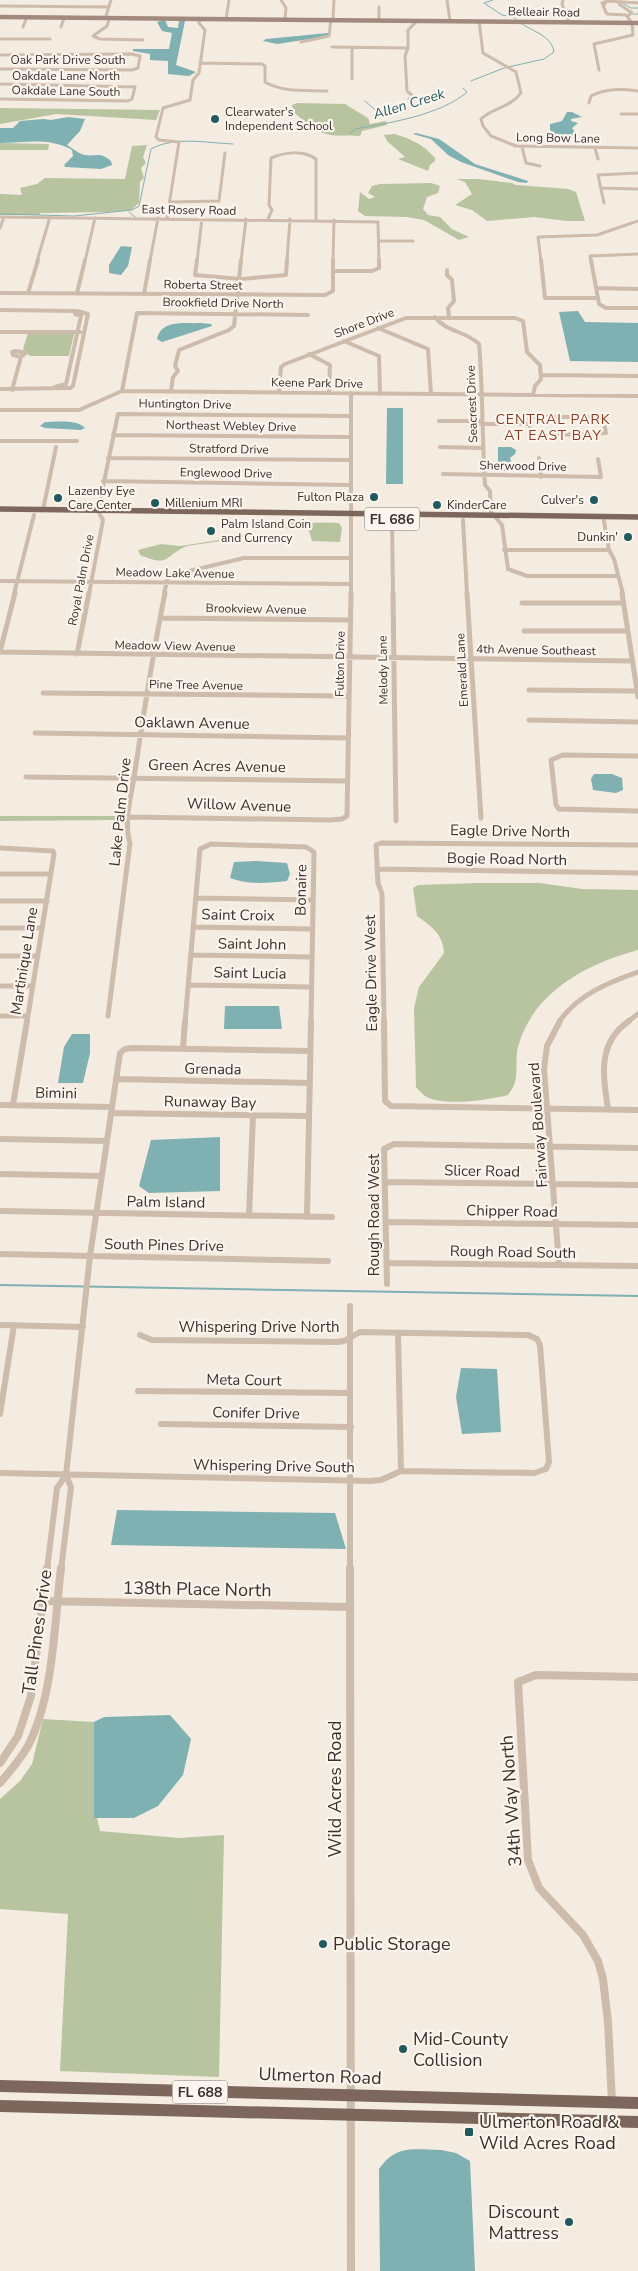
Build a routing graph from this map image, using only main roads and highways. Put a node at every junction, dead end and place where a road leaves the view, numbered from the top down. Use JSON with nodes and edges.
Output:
{"nodes":[{"id":1,"x":0,"y":17,"type":"edge"},
{"id":2,"x":514,"y":21,"type":"joint"},
{"id":3,"x":520,"y":22,"type":"joint"},
{"id":4,"x":638,"y":23,"type":"edge"},
{"id":5,"x":0,"y":509,"type":"edge"},
{"id":6,"x":281,"y":512,"type":"joint"},
{"id":7,"x":100,"y":513,"type":"junction"},
{"id":8,"x":0,"y":515,"type":"edge"},
{"id":9,"x":220,"y":515,"type":"junction"},
{"id":10,"x":350,"y":516,"type":"junction"},
{"id":11,"x":598,"y":516,"type":"junction"},
{"id":12,"x":638,"y":517,"type":"edge"},
{"id":13,"x":579,"y":521,"type":"junction"},
{"id":14,"x":638,"y":522,"type":"edge"},
{"id":15,"x":0,"y":2086,"type":"edge"},
{"id":16,"x":638,"y":2103,"type":"edge"},
{"id":17,"x":0,"y":2106,"type":"edge"},
{"id":18,"x":638,"y":2122,"type":"edge"}],
"edges":[{"from":1,"to":2,"type":"main road","name":"Belleair Road"},
{"from":2,"to":3,"type":"main road","name":"Belleair Road"},
{"from":3,"to":4,"type":"main road","name":"Belleair Road"},
{"from":5,"to":7,"type":"main road","number":"FL 686"},
{"from":6,"to":9,"type":"main road"},
{"from":6,"to":10,"type":"main road","number":"FL 686"},
{"from":7,"to":8,"type":"main road","number":"FL 686"},
{"from":7,"to":9,"type":"main road","number":"FL 686"},
{"from":7,"to":9,"type":"main road","number":"FL 686"},
{"from":9,"to":10,"type":"main road","number":"FL 686"},
{"from":10,"to":11,"type":"main road","number":"FL 686"},
{"from":10,"to":13,"type":"main road","number":"FL 686"},
{"from":11,"to":12,"type":"main road","number":"FL 686"},
{"from":11,"to":13,"type":"main road"},
{"from":13,"to":14,"type":"main road","number":"FL 686"},
{"from":15,"to":16,"type":"main road","name":"Ulmerton Road","number":"FL 688"},
{"from":17,"to":18,"type":"main road","number":"FL 688"}]}
